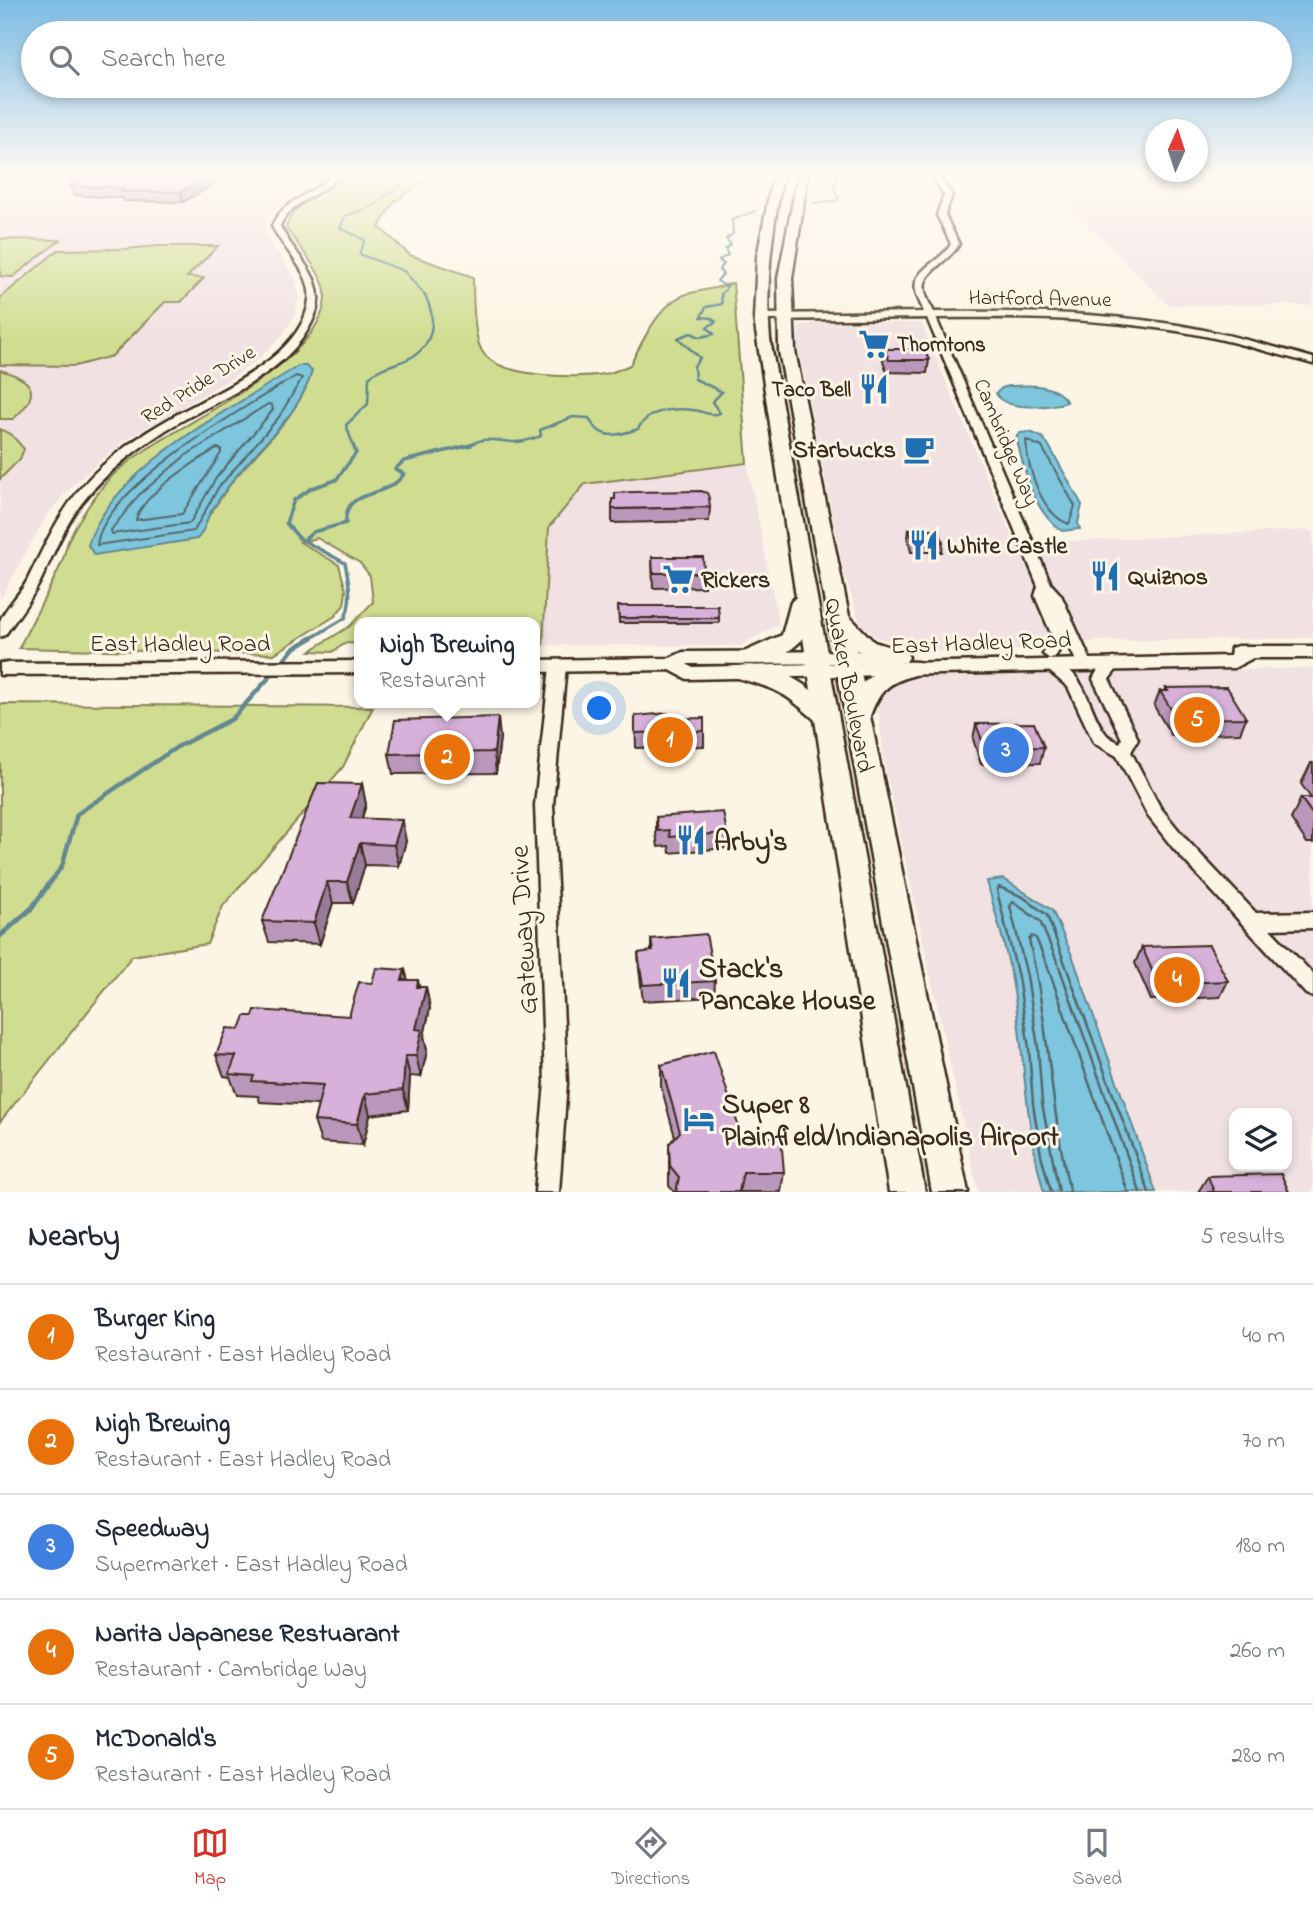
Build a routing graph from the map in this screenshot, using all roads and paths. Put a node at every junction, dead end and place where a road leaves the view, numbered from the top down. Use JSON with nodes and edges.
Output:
{"nodes":[{"id":1,"x":278,"y":231,"type":"edge"},
{"id":2,"x":766,"y":231,"type":"edge"},
{"id":3,"x":792,"y":231,"type":"edge"},
{"id":4,"x":949,"y":231,"type":"edge"},
{"id":5,"x":929,"y":316,"type":"junction"},
{"id":6,"x":761,"y":317,"type":"junction"},
{"id":7,"x":784,"y":317,"type":"junction"},
{"id":8,"x":1313,"y":361,"type":"edge"},
{"id":9,"x":805,"y":583,"type":"junction"},
{"id":10,"x":1045,"y":586,"type":"junction"},
{"id":11,"x":837,"y":616,"type":"junction"},
{"id":12,"x":0,"y":632,"type":"edge"},
{"id":13,"x":1313,"y":652,"type":"edge"},
{"id":14,"x":1247,"y":653,"type":"junction"},
{"id":15,"x":1082,"y":658,"type":"junction"},
{"id":16,"x":1050,"y":660,"type":"junction"},
{"id":17,"x":832,"y":663,"type":"junction"},
{"id":18,"x":906,"y":663,"type":"junction"},
{"id":19,"x":1114,"y":663,"type":"junction"},
{"id":20,"x":747,"y":664,"type":"junction"},
{"id":21,"x":540,"y":666,"type":"edge"},
{"id":22,"x":558,"y":666,"type":"junction"},
{"id":23,"x":354,"y":667,"type":"edge"},
{"id":24,"x":0,"y":669,"type":"edge"},
{"id":25,"x":827,"y":718,"type":"junction"},
{"id":26,"x":857,"y":718,"type":"junction"},
{"id":27,"x":1123,"y":752,"type":"junction"},
{"id":28,"x":1313,"y":920,"type":"edge"},
{"id":29,"x":1254,"y":921,"type":"junction"},
{"id":30,"x":1313,"y":988,"type":"edge"},
{"id":31,"x":547,"y":1192,"type":"edge"},
{"id":32,"x":907,"y":1192,"type":"edge"},
{"id":33,"x":950,"y":1192,"type":"edge"}],
"edges":[{"from":1,"to":12,"type":"street","name":"Red Pride Drive"},
{"from":2,"to":6,"type":"main road","name":"Quaker Boulevard"},
{"from":3,"to":7,"type":"main road","name":"Quaker Boulevard"},
{"from":4,"to":5,"type":"street","name":"Cambridge Way"},
{"from":5,"to":7,"type":"street","name":"Hartford Avenue"},
{"from":5,"to":8,"type":"street","name":"Hartford Avenue"},
{"from":5,"to":10,"type":"street","name":"Cambridge Way"},
{"from":6,"to":7,"type":"street","name":"Hartford Avenue"},
{"from":6,"to":9,"type":"main road","name":"Quaker Boulevard"},
{"from":7,"to":11,"type":"main road","name":"Quaker Boulevard"},
{"from":9,"to":17,"type":"main road","name":"Quaker Boulevard"},
{"from":9,"to":20,"type":"main road"},
{"from":10,"to":15,"type":"street","name":"Cambridge Way"},
{"from":10,"to":16,"type":"street","name":"Cambridge Way"},
{"from":11,"to":17,"type":"main road","name":"Quaker Boulevard"},
{"from":11,"to":18,"type":"main road"},
{"from":13,"to":14,"type":"street","name":"East Hadley Road"},
{"from":14,"to":15,"type":"street","name":"East Hadley Road"},
{"from":14,"to":19,"type":"street","name":"East Hadley Road"},
{"from":15,"to":16,"type":"street","name":"East Hadley Road"},
{"from":15,"to":19,"type":"street","name":"East Hadley Road"},
{"from":16,"to":18,"type":"street","name":"East Hadley Road"},
{"from":16,"to":27,"type":"street"},
{"from":17,"to":18,"type":"street","name":"East Hadley Road"},
{"from":17,"to":20,"type":"street","name":"East Hadley Road"},
{"from":17,"to":25,"type":"main road","name":"Quaker Boulevard"},
{"from":17,"to":26,"type":"main road","name":"Quaker Boulevard"},
{"from":18,"to":26,"type":"main road"},
{"from":19,"to":27,"type":"street"},
{"from":20,"to":22,"type":"street","name":"East Hadley Road"},
{"from":20,"to":25,"type":"main road"},
{"from":21,"to":22,"type":"street","name":"East Hadley Road"},
{"from":22,"to":31,"type":"street","name":"Gateway Drive"},
{"from":23,"to":24,"type":"street","name":"East Hadley Road"},
{"from":25,"to":32,"type":"main road","name":"Quaker Boulevard"},
{"from":26,"to":33,"type":"main road","name":"Quaker Boulevard"},
{"from":27,"to":29,"type":"street"},
{"from":28,"to":29,"type":"street"},
{"from":29,"to":30,"type":"street"}]}
